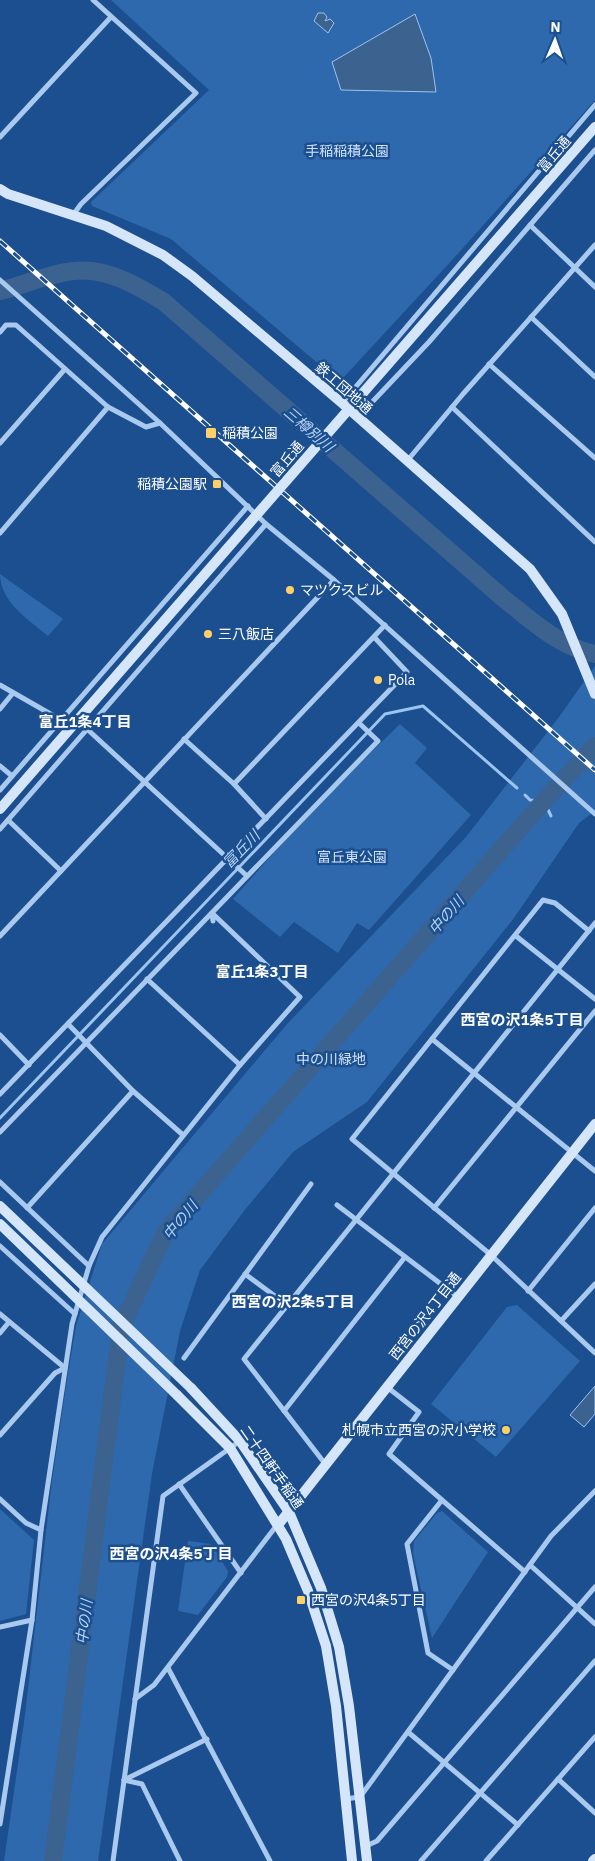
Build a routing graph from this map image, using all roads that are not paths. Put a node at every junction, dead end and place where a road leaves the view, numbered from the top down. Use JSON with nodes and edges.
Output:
{"nodes":[{"id":1,"x":94,"y":0,"type":"edge"},
{"id":2,"x":111,"y":17,"type":"junction"},
{"id":3,"x":595,"y":105,"type":"edge"},
{"id":4,"x":595,"y":127,"type":"edge"},
{"id":5,"x":0,"y":136,"type":"edge"},
{"id":6,"x":595,"y":150,"type":"edge"},
{"id":7,"x":0,"y":189,"type":"edge"},
{"id":8,"x":73,"y":215,"type":"junction"},
{"id":9,"x":530,"y":225,"type":"junction"},
{"id":10,"x":595,"y":245,"type":"edge"},
{"id":11,"x":575,"y":268,"type":"junction"},
{"id":12,"x":0,"y":280,"type":"edge"},
{"id":13,"x":595,"y":287,"type":"edge"},
{"id":14,"x":531,"y":317,"type":"junction"},
{"id":15,"x":0,"y":332,"type":"edge"},
{"id":16,"x":489,"y":364,"type":"junction"},
{"id":17,"x":65,"y":369,"type":"junction"},
{"id":18,"x":595,"y":377,"type":"edge"},
{"id":19,"x":342,"y":403,"type":"junction"},
{"id":20,"x":108,"y":407,"type":"junction"},
{"id":21,"x":452,"y":407,"type":"junction"},
{"id":22,"x":357,"y":418,"type":"junction"},
{"id":23,"x":160,"y":423,"type":"junction"},
{"id":24,"x":0,"y":443,"type":"edge"},
{"id":25,"x":595,"y":458,"type":"edge"},
{"id":26,"x":407,"y":462,"type":"junction"},
{"id":27,"x":248,"y":506,"type":"junction"},
{"id":28,"x":266,"y":524,"type":"junction"},
{"id":29,"x":0,"y":533,"type":"edge"},
{"id":30,"x":595,"y":542,"type":"edge"},
{"id":31,"x":334,"y":580,"type":"junction"},
{"id":32,"x":385,"y":625,"type":"junction"},
{"id":33,"x":374,"y":637,"type":"junction"},
{"id":34,"x":0,"y":685,"type":"edge"},
{"id":35,"x":13,"y":693,"type":"junction"},
{"id":36,"x":595,"y":694,"type":"edge"},
{"id":37,"x":0,"y":709,"type":"edge"},
{"id":38,"x":61,"y":720,"type":"junction"},
{"id":39,"x":360,"y":724,"type":"junction"},
{"id":40,"x":87,"y":730,"type":"junction"},
{"id":41,"x":184,"y":739,"type":"junction"},
{"id":42,"x":0,"y":766,"type":"edge"},
{"id":43,"x":12,"y":776,"type":"junction"},
{"id":44,"x":145,"y":781,"type":"junction"},
{"id":45,"x":234,"y":784,"type":"junction"},
{"id":46,"x":0,"y":790,"type":"edge"},
{"id":47,"x":0,"y":809,"type":"edge"},
{"id":48,"x":595,"y":814,"type":"edge"},
{"id":49,"x":266,"y":819,"type":"junction"},
{"id":50,"x":8,"y":820,"type":"junction"},
{"id":51,"x":0,"y":829,"type":"edge"},
{"id":52,"x":230,"y":859,"type":"junction"},
{"id":53,"x":61,"y":871,"type":"junction"},
{"id":54,"x":245,"y":874,"type":"junction"},
{"id":55,"x":212,"y":913,"type":"junction"},
{"id":56,"x":213,"y":921,"type":"dead end"},
{"id":57,"x":595,"y":923,"type":"edge"},
{"id":58,"x":589,"y":931,"type":"junction"},
{"id":59,"x":0,"y":936,"type":"edge"},
{"id":60,"x":516,"y":936,"type":"junction"},
{"id":61,"x":559,"y":970,"type":"junction"},
{"id":62,"x":148,"y":979,"type":"junction"},
{"id":63,"x":595,"y":999,"type":"edge"},
{"id":64,"x":595,"y":1011,"type":"edge"},
{"id":65,"x":68,"y":1024,"type":"junction"},
{"id":66,"x":0,"y":1035,"type":"edge"},
{"id":67,"x":432,"y":1039,"type":"junction"},
{"id":68,"x":84,"y":1041,"type":"junction"},
{"id":69,"x":29,"y":1064,"type":"junction"},
{"id":70,"x":240,"y":1065,"type":"junction"},
{"id":71,"x":476,"y":1072,"type":"junction"},
{"id":72,"x":133,"y":1091,"type":"junction"},
{"id":73,"x":0,"y":1094,"type":"edge"},
{"id":74,"x":517,"y":1107,"type":"junction"},
{"id":75,"x":595,"y":1124,"type":"edge"},
{"id":76,"x":0,"y":1132,"type":"edge"},
{"id":77,"x":183,"y":1135,"type":"junction"},
{"id":78,"x":573,"y":1152,"type":"junction"},
{"id":79,"x":595,"y":1171,"type":"edge"},
{"id":80,"x":394,"y":1173,"type":"junction"},
{"id":81,"x":0,"y":1182,"type":"edge"},
{"id":82,"x":311,"y":1184,"type":"dead end"},
{"id":83,"x":337,"y":1205,"type":"dead end"},
{"id":84,"x":0,"y":1206,"type":"edge"},
{"id":85,"x":27,"y":1208,"type":"junction"},
{"id":86,"x":434,"y":1208,"type":"junction"},
{"id":87,"x":595,"y":1208,"type":"edge"},
{"id":88,"x":357,"y":1219,"type":"junction"},
{"id":89,"x":0,"y":1224,"type":"edge"},
{"id":90,"x":0,"y":1246,"type":"edge"},
{"id":91,"x":491,"y":1255,"type":"junction"},
{"id":92,"x":406,"y":1257,"type":"junction"},
{"id":93,"x":89,"y":1266,"type":"junction"},
{"id":94,"x":245,"y":1274,"type":"junction"},
{"id":95,"x":595,"y":1284,"type":"edge"},
{"id":96,"x":528,"y":1290,"type":"junction"},
{"id":97,"x":458,"y":1297,"type":"junction"},
{"id":98,"x":287,"y":1306,"type":"junction"},
{"id":99,"x":0,"y":1314,"type":"edge"},
{"id":100,"x":75,"y":1314,"type":"junction"},
{"id":101,"x":561,"y":1321,"type":"junction"},
{"id":102,"x":10,"y":1322,"type":"junction"},
{"id":103,"x":0,"y":1333,"type":"edge"},
{"id":104,"x":595,"y":1353,"type":"edge"},
{"id":105,"x":184,"y":1358,"type":"dead end"},
{"id":106,"x":65,"y":1368,"type":"junction"},
{"id":107,"x":386,"y":1387,"type":"junction"},
{"id":108,"x":284,"y":1411,"type":"junction"},
{"id":109,"x":0,"y":1435,"type":"edge"},
{"id":110,"x":240,"y":1441,"type":"junction"},
{"id":111,"x":230,"y":1448,"type":"junction"},
{"id":112,"x":326,"y":1465,"type":"junction"},
{"id":113,"x":179,"y":1484,"type":"junction"},
{"id":114,"x":595,"y":1490,"type":"edge"},
{"id":115,"x":0,"y":1499,"type":"edge"},
{"id":116,"x":442,"y":1500,"type":"junction"},
{"id":117,"x":290,"y":1512,"type":"junction"},
{"id":118,"x":278,"y":1525,"type":"junction"},
{"id":119,"x":41,"y":1530,"type":"junction"},
{"id":120,"x":530,"y":1565,"type":"junction"},
{"id":121,"x":525,"y":1572,"type":"junction"},
{"id":122,"x":241,"y":1573,"type":"junction"},
{"id":123,"x":595,"y":1587,"type":"edge"},
{"id":124,"x":577,"y":1608,"type":"junction"},
{"id":125,"x":32,"y":1620,"type":"junction"},
{"id":126,"x":595,"y":1624,"type":"edge"},
{"id":127,"x":0,"y":1627,"type":"edge"},
{"id":128,"x":595,"y":1661,"type":"edge"},
{"id":129,"x":168,"y":1668,"type":"junction"},
{"id":130,"x":453,"y":1670,"type":"junction"},
{"id":131,"x":135,"y":1699,"type":"junction"},
{"id":132,"x":408,"y":1732,"type":"junction"},
{"id":133,"x":595,"y":1737,"type":"edge"},
{"id":134,"x":207,"y":1740,"type":"junction"},
{"id":135,"x":444,"y":1763,"type":"junction"},
{"id":136,"x":558,"y":1779,"type":"junction"},
{"id":137,"x":124,"y":1780,"type":"junction"},
{"id":138,"x":480,"y":1793,"type":"junction"},
{"id":139,"x":360,"y":1797,"type":"junction"},
{"id":140,"x":345,"y":1799,"type":"junction"},
{"id":141,"x":2,"y":1804,"type":"edge"},
{"id":142,"x":595,"y":1813,"type":"edge"},
{"id":143,"x":0,"y":1824,"type":"edge"},
{"id":144,"x":518,"y":1825,"type":"junction"},
{"id":145,"x":365,"y":1846,"type":"junction"},
{"id":146,"x":112,"y":1861,"type":"edge"},
{"id":147,"x":180,"y":1861,"type":"edge"},
{"id":148,"x":270,"y":1861,"type":"edge"},
{"id":149,"x":352,"y":1861,"type":"edge"},
{"id":150,"x":366,"y":1861,"type":"edge"},
{"id":151,"x":421,"y":1861,"type":"edge"},
{"id":152,"x":486,"y":1861,"type":"edge"}],
"edges":[{"from":1,"to":2,"type":"street"},
{"from":2,"to":5,"type":"street"},
{"from":2,"to":8,"type":"street"},
{"from":3,"to":19,"type":"street"},
{"from":4,"to":47,"type":"street","name":"富丘通","bridge":true},
{"from":6,"to":9,"type":"street"},
{"from":7,"to":8,"type":"street","name":"鉄工団地通"},
{"from":8,"to":19,"type":"street","name":"鉄工団地通"},
{"from":9,"to":11,"type":"street"},
{"from":9,"to":22,"type":"street"},
{"from":10,"to":11,"type":"street"},
{"from":11,"to":13,"type":"street"},
{"from":11,"to":14,"type":"street"},
{"from":12,"to":23,"type":"street"},
{"from":14,"to":16,"type":"street"},
{"from":14,"to":18,"type":"street"},
{"from":15,"to":17,"type":"street"},
{"from":16,"to":21,"type":"street"},
{"from":16,"to":25,"type":"street"},
{"from":17,"to":20,"type":"street"},
{"from":17,"to":24,"type":"street"},
{"from":19,"to":22,"type":"street","name":"鉄工団地通"},
{"from":20,"to":23,"type":"street"},
{"from":20,"to":29,"type":"street"},
{"from":21,"to":26,"type":"street"},
{"from":21,"to":30,"type":"street"},
{"from":22,"to":26,"type":"street","name":"鉄工団地通"},
{"from":23,"to":27,"type":"street"},
{"from":26,"to":36,"type":"street","name":"鉄工団地通"},
{"from":27,"to":28,"type":"street"},
{"from":27,"to":38,"type":"street"},
{"from":28,"to":31,"type":"street"},
{"from":28,"to":40,"type":"street"},
{"from":31,"to":32,"type":"street"},
{"from":31,"to":41,"type":"street"},
{"from":32,"to":33,"type":"street"},
{"from":32,"to":48,"type":"street"},
{"from":33,"to":39,"type":"street"},
{"from":33,"to":45,"type":"street"},
{"from":34,"to":35,"type":"street"},
{"from":35,"to":37,"type":"street"},
{"from":35,"to":38,"type":"street"},
{"from":38,"to":43,"type":"street"},
{"from":39,"to":49,"type":"street"},
{"from":39,"to":54,"type":"street"},
{"from":40,"to":44,"type":"street"},
{"from":40,"to":50,"type":"street"},
{"from":41,"to":44,"type":"street"},
{"from":41,"to":45,"type":"street"},
{"from":42,"to":43,"type":"street"},
{"from":43,"to":46,"type":"street"},
{"from":44,"to":52,"type":"street"},
{"from":44,"to":53,"type":"street"},
{"from":45,"to":49,"type":"street"},
{"from":49,"to":52,"type":"street"},
{"from":50,"to":51,"type":"street"},
{"from":50,"to":53,"type":"street"},
{"from":52,"to":54,"type":"street"},
{"from":52,"to":65,"type":"street"},
{"from":53,"to":59,"type":"street"},
{"from":54,"to":55,"type":"street"},
{"from":55,"to":56,"type":"street"},
{"from":55,"to":62,"type":"street"},
{"from":55,"to":70,"type":"street"},
{"from":57,"to":58,"type":"street"},
{"from":58,"to":60,"type":"street"},
{"from":58,"to":61,"type":"street"},
{"from":60,"to":61,"type":"street"},
{"from":60,"to":67,"type":"street"},
{"from":61,"to":63,"type":"street"},
{"from":61,"to":71,"type":"street"},
{"from":62,"to":68,"type":"street"},
{"from":62,"to":70,"type":"street"},
{"from":64,"to":74,"type":"street"},
{"from":65,"to":68,"type":"street"},
{"from":65,"to":69,"type":"street"},
{"from":66,"to":69,"type":"street"},
{"from":67,"to":71,"type":"street"},
{"from":67,"to":80,"type":"street"},
{"from":68,"to":72,"type":"street"},
{"from":68,"to":76,"type":"street"},
{"from":69,"to":73,"type":"street"},
{"from":70,"to":77,"type":"street"},
{"from":71,"to":74,"type":"street"},
{"from":71,"to":80,"type":"street"},
{"from":72,"to":77,"type":"street"},
{"from":72,"to":85,"type":"street"},
{"from":74,"to":78,"type":"street"},
{"from":74,"to":86,"type":"street"},
{"from":75,"to":78,"type":"street","name":"西宮の沢4丁目通"},
{"from":77,"to":93,"type":"street"},
{"from":78,"to":79,"type":"street"},
{"from":78,"to":91,"type":"street","name":"西宮の沢4丁目通"},
{"from":80,"to":86,"type":"street"},
{"from":80,"to":88,"type":"street"},
{"from":81,"to":85,"type":"street"},
{"from":82,"to":94,"type":"street"},
{"from":83,"to":88,"type":"street"},
{"from":84,"to":110,"type":"street","name":"二十四軒手稲通","bridge":true},
{"from":85,"to":93,"type":"street"},
{"from":86,"to":91,"type":"street"},
{"from":87,"to":96,"type":"street"},
{"from":88,"to":92,"type":"street"},
{"from":88,"to":98,"type":"street"},
{"from":89,"to":111,"type":"street","name":"二十四軒手稲通","bridge":true},
{"from":90,"to":100,"type":"street"},
{"from":91,"to":96,"type":"street"},
{"from":91,"to":97,"type":"street","name":"西宮の沢4丁目通"},
{"from":92,"to":97,"type":"street"},
{"from":92,"to":108,"type":"street"},
{"from":93,"to":100,"type":"street"},
{"from":94,"to":98,"type":"street"},
{"from":94,"to":105,"type":"street"},
{"from":95,"to":101,"type":"street"},
{"from":96,"to":101,"type":"street"},
{"from":97,"to":107,"type":"street","name":"西宮の沢4丁目通"},
{"from":98,"to":108,"type":"street"},
{"from":99,"to":102,"type":"street"},
{"from":100,"to":106,"type":"street"},
{"from":101,"to":104,"type":"street"},
{"from":102,"to":103,"type":"street"},
{"from":102,"to":106,"type":"street"},
{"from":106,"to":109,"type":"street"},
{"from":106,"to":119,"type":"street"},
{"from":107,"to":112,"type":"street","name":"西宮の沢4丁目通"},
{"from":107,"to":116,"type":"street"},
{"from":108,"to":112,"type":"street"},
{"from":110,"to":111,"type":"street"},
{"from":110,"to":117,"type":"street","name":"二十四軒手稲通"},
{"from":111,"to":113,"type":"street"},
{"from":111,"to":118,"type":"street","name":"二十四軒手稲通"},
{"from":112,"to":117,"type":"street","name":"西宮の沢4丁目通"},
{"from":113,"to":122,"type":"street"},
{"from":113,"to":131,"type":"street"},
{"from":114,"to":120,"type":"street"},
{"from":115,"to":119,"type":"street"},
{"from":116,"to":121,"type":"street"},
{"from":116,"to":130,"type":"street"},
{"from":117,"to":118,"type":"street","name":"西宮の沢4丁目通"},
{"from":117,"to":139,"type":"street","name":"二十四軒手稲通"},
{"from":118,"to":122,"type":"street"},
{"from":118,"to":140,"type":"street","name":"二十四軒手稲通"},
{"from":119,"to":125,"type":"street"},
{"from":120,"to":121,"type":"street"},
{"from":120,"to":124,"type":"street"},
{"from":121,"to":130,"type":"street"},
{"from":122,"to":129,"type":"street"},
{"from":123,"to":124,"type":"street"},
{"from":124,"to":126,"type":"street"},
{"from":124,"to":135,"type":"street"},
{"from":125,"to":127,"type":"street"},
{"from":125,"to":141,"type":"street"},
{"from":128,"to":138,"type":"street"},
{"from":129,"to":131,"type":"street"},
{"from":129,"to":134,"type":"street"},
{"from":130,"to":132,"type":"street"},
{"from":131,"to":137,"type":"street"},
{"from":132,"to":135,"type":"street"},
{"from":132,"to":139,"type":"street"},
{"from":133,"to":136,"type":"street"},
{"from":134,"to":137,"type":"street"},
{"from":134,"to":148,"type":"street"},
{"from":135,"to":138,"type":"street"},
{"from":135,"to":145,"type":"street"},
{"from":136,"to":142,"type":"street"},
{"from":136,"to":144,"type":"street"},
{"from":137,"to":146,"type":"street"},
{"from":137,"to":147,"type":"street"},
{"from":138,"to":144,"type":"street"},
{"from":138,"to":151,"type":"street"},
{"from":139,"to":140,"type":"street"},
{"from":139,"to":145,"type":"street","name":"二十四軒手稲通"},
{"from":140,"to":149,"type":"street","name":"二十四軒手稲通"},
{"from":141,"to":143,"type":"street"},
{"from":144,"to":152,"type":"street"},
{"from":145,"to":150,"type":"street","name":"二十四軒手稲通"}]}
